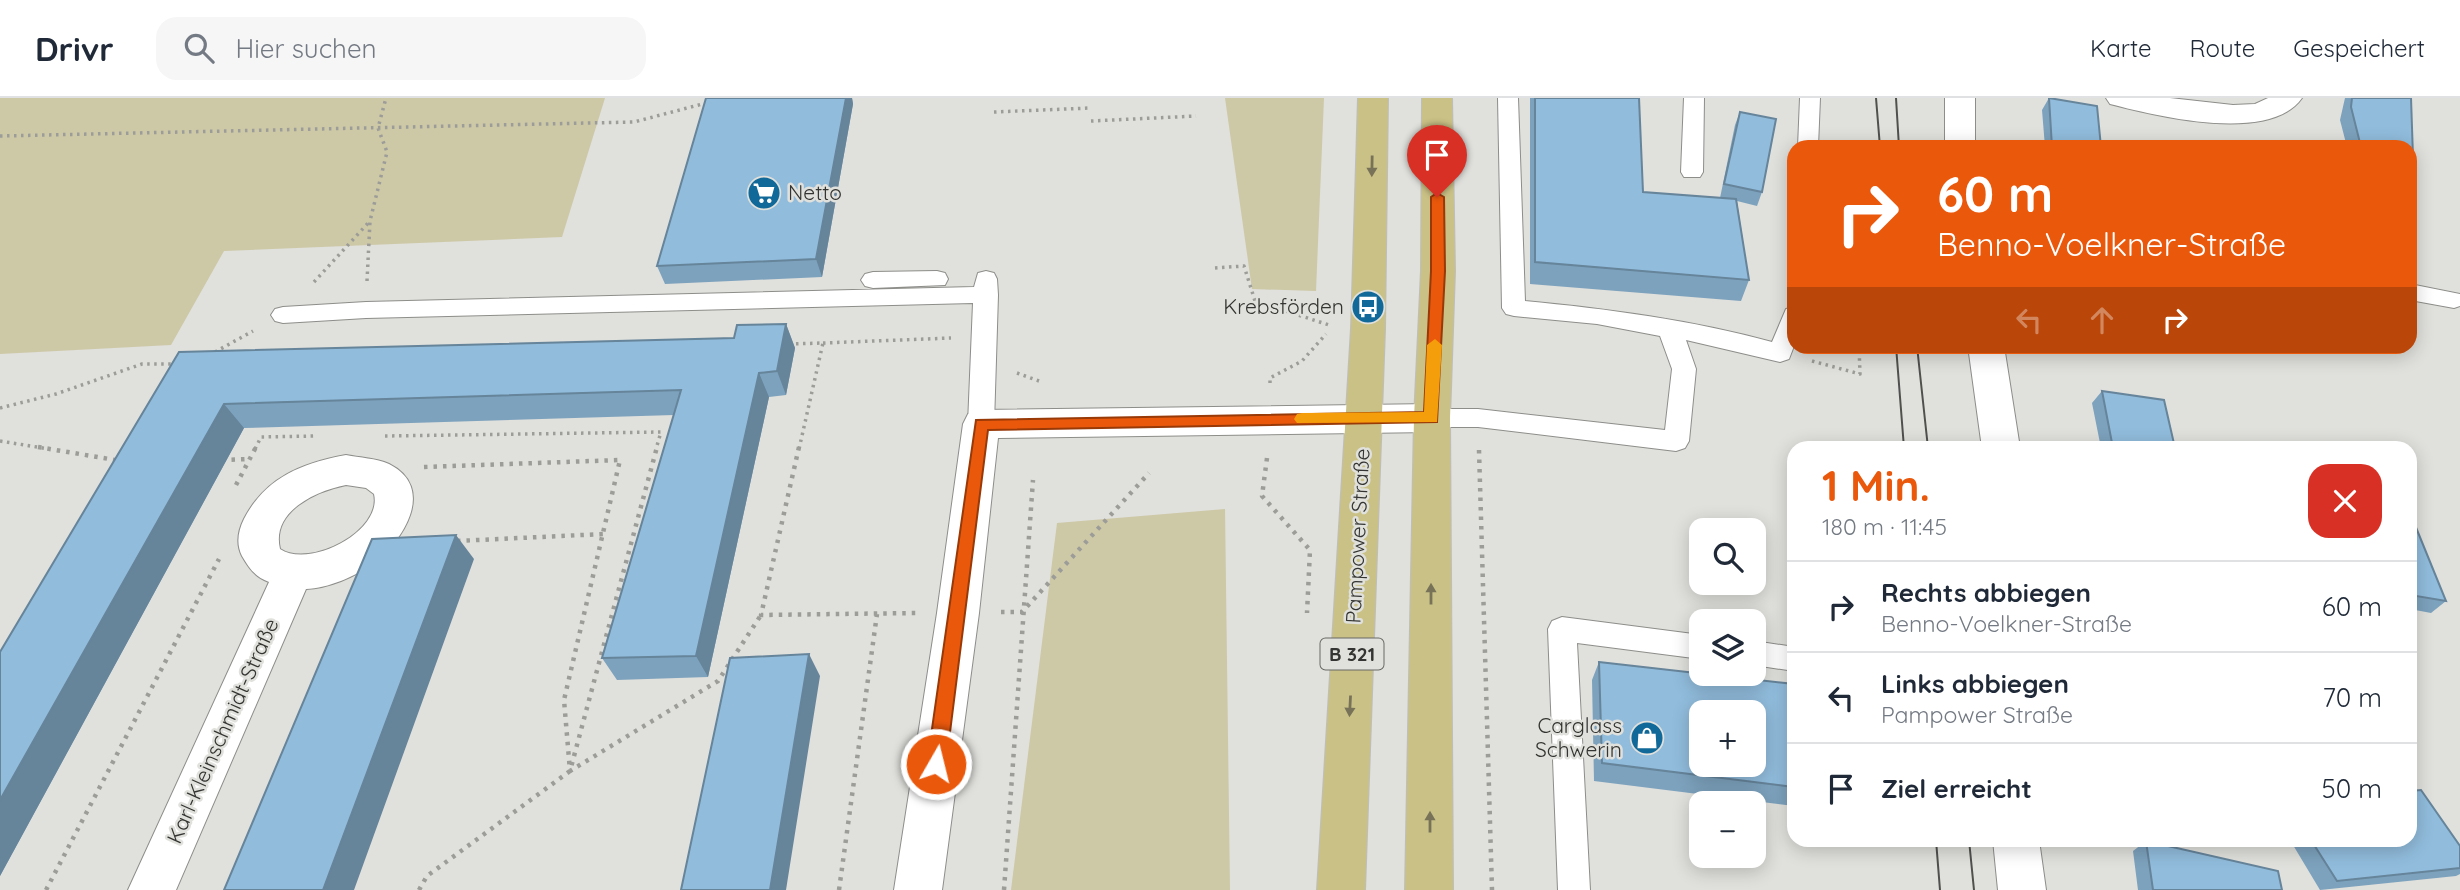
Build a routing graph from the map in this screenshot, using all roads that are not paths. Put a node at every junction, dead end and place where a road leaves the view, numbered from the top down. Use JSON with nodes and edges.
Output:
{"nodes":[{"id":1,"x":1373,"y":98,"type":"edge"},
{"id":2,"x":1437,"y":98,"type":"edge"},
{"id":3,"x":1508,"y":98,"type":"edge"},
{"id":4,"x":1694,"y":98,"type":"edge"},
{"id":5,"x":1810,"y":98,"type":"edge"},
{"id":6,"x":1960,"y":98,"type":"edge"},
{"id":7,"x":2121,"y":98,"type":"edge"},
{"id":8,"x":2287,"y":98,"type":"edge"},
{"id":9,"x":1808,"y":140,"type":"edge"},
{"id":10,"x":1960,"y":140,"type":"edge"},
{"id":11,"x":1692,"y":172,"type":"dead end"},
{"id":12,"x":873,"y":279,"type":"dead end"},
{"id":13,"x":2417,"y":293,"type":"edge"},
{"id":14,"x":986,"y":295,"type":"junction"},
{"id":15,"x":2454,"y":300,"type":"dead end"},
{"id":16,"x":284,"y":315,"type":"road end"},
{"id":17,"x":1670,"y":330,"type":"junction"},
{"id":18,"x":1787,"y":334,"type":"edge"},
{"id":19,"x":1987,"y":354,"type":"edge"},
{"id":20,"x":1364,"y":418,"type":"junction"},
{"id":21,"x":1432,"y":418,"type":"junction"},
{"id":22,"x":981,"y":425,"type":"junction"},
{"id":23,"x":2000,"y":441,"type":"edge"},
{"id":24,"x":293,"y":572,"type":"dead end"},
{"id":25,"x":1689,"y":645,"type":"edge"},
{"id":26,"x":1766,"y":655,"type":"edge"},
{"id":27,"x":1787,"y":658,"type":"edge"},
{"id":28,"x":2017,"y":847,"type":"edge"},
{"id":29,"x":152,"y":890,"type":"edge"},
{"id":30,"x":918,"y":890,"type":"edge"},
{"id":31,"x":1341,"y":890,"type":"edge"},
{"id":32,"x":1429,"y":890,"type":"edge"},
{"id":33,"x":1574,"y":890,"type":"edge"},
{"id":34,"x":2022,"y":890,"type":"edge"}],
"edges":[{"from":1,"to":20,"type":"main road","name":"Pampower Straße","number":"B 321","one_way":true},
{"from":2,"to":21,"type":"main road"},
{"from":3,"to":17,"type":"lane"},
{"from":4,"to":11,"type":"lane"},
{"from":5,"to":9,"type":"lane"},
{"from":6,"to":10,"type":"street"},
{"from":7,"to":8,"type":"street"},
{"from":12,"to":14,"type":"lane"},
{"from":13,"to":15,"type":"lane"},
{"from":14,"to":16,"type":"lane"},
{"from":14,"to":22,"type":"lane"},
{"from":17,"to":18,"type":"lane"},
{"from":17,"to":21,"type":"lane"},
{"from":19,"to":23,"type":"street"},
{"from":20,"to":21,"type":"street"},
{"from":20,"to":22,"type":"street"},
{"from":20,"to":31,"type":"main road","name":"Pampower Straße","number":"B 321","one_way":true},
{"from":32,"to":21,"type":"main road","one_way":true},
{"from":22,"to":30,"type":"street"},
{"from":24,"to":29,"type":"street","name":"Karl-Kleinschmidt-Straße"},
{"from":25,"to":33,"type":"lane"},
{"from":26,"to":27,"type":"lane"},
{"from":28,"to":34,"type":"street"}]}
